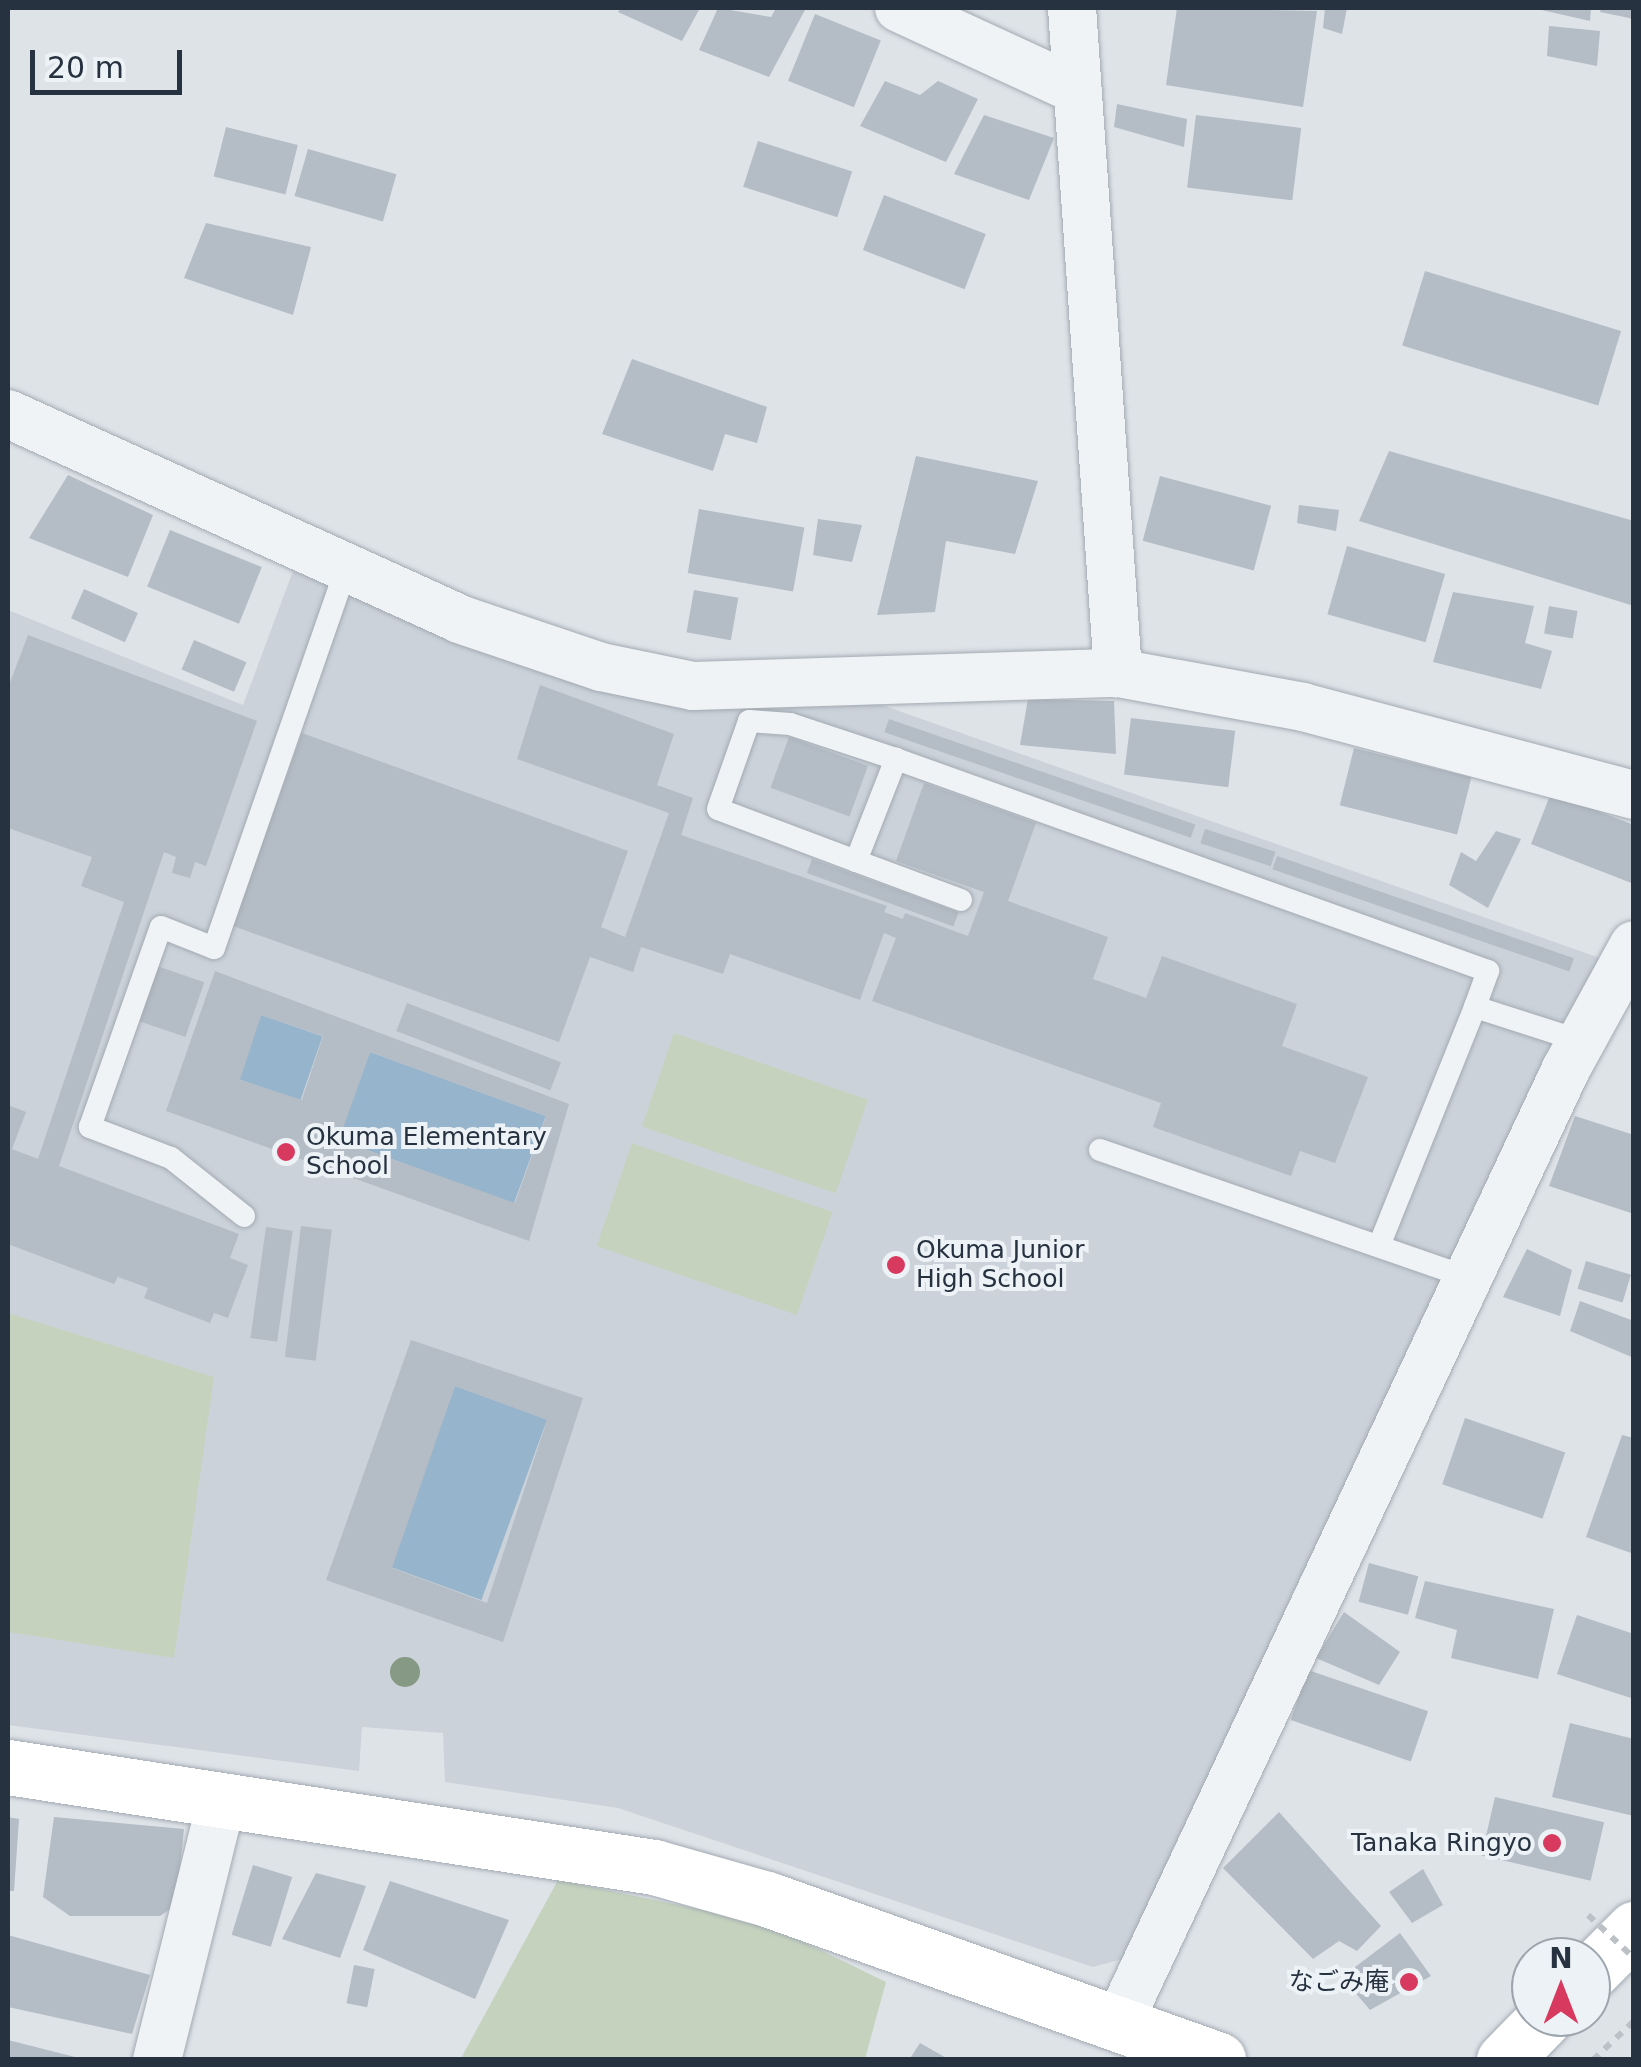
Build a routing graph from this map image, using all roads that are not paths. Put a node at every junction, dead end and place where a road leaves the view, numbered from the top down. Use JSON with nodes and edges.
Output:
{"nodes":[{"id":1,"x":900,"y":8,"type":"edge"},
{"id":2,"x":1072,"y":8,"type":"edge"},
{"id":3,"x":1077,"y":90,"type":"junction"},
{"id":4,"x":8,"y":414,"type":"edge"},
{"id":5,"x":346,"y":569,"type":"junction"},
{"id":6,"x":1118,"y":673,"type":"junction"},
{"id":7,"x":896,"y":760,"type":"junction"},
{"id":8,"x":1634,"y":794,"type":"edge"},
{"id":9,"x":856,"y":861,"type":"junction"},
{"id":10,"x":961,"y":900,"type":"dead end"},
{"id":11,"x":1634,"y":945,"type":"edge"},
{"id":12,"x":1475,"y":1007,"type":"junction"},
{"id":13,"x":1581,"y":1041,"type":"junction"},
{"id":14,"x":1100,"y":1150,"type":"dead end"},
{"id":15,"x":244,"y":1216,"type":"dead end"},
{"id":16,"x":1379,"y":1246,"type":"junction"},
{"id":17,"x":1467,"y":1277,"type":"junction"},
{"id":18,"x":8,"y":1767,"type":"edge"},
{"id":19,"x":222,"y":1800,"type":"junction"},
{"id":20,"x":1118,"y":2024,"type":"junction"},
{"id":21,"x":1526,"y":2037,"type":"edge"},
{"id":22,"x":157,"y":2060,"type":"edge"},
{"id":23,"x":1218,"y":2060,"type":"edge"},
{"id":24,"x":1504,"y":2060,"type":"edge"}],
"edges":[{"from":1,"to":3,"type":"street"},
{"from":2,"to":3,"type":"street"},
{"from":3,"to":6,"type":"street"},
{"from":4,"to":5,"type":"street"},
{"from":5,"to":6,"type":"street"},
{"from":5,"to":15,"type":"lane"},
{"from":6,"to":8,"type":"street"},
{"from":7,"to":9,"type":"lane"},
{"from":7,"to":9,"type":"lane"},
{"from":7,"to":12,"type":"lane"},
{"from":9,"to":10,"type":"lane"},
{"from":11,"to":13,"type":"street"},
{"from":12,"to":13,"type":"lane"},
{"from":12,"to":16,"type":"lane"},
{"from":13,"to":17,"type":"street"},
{"from":14,"to":16,"type":"lane"},
{"from":16,"to":17,"type":"lane"},
{"from":17,"to":20,"type":"street"},
{"from":18,"to":19,"type":"main road"},
{"from":19,"to":20,"type":"main road"},
{"from":19,"to":22,"type":"street"},
{"from":20,"to":23,"type":"main road"},
{"from":21,"to":24,"type":"main road"}]}
